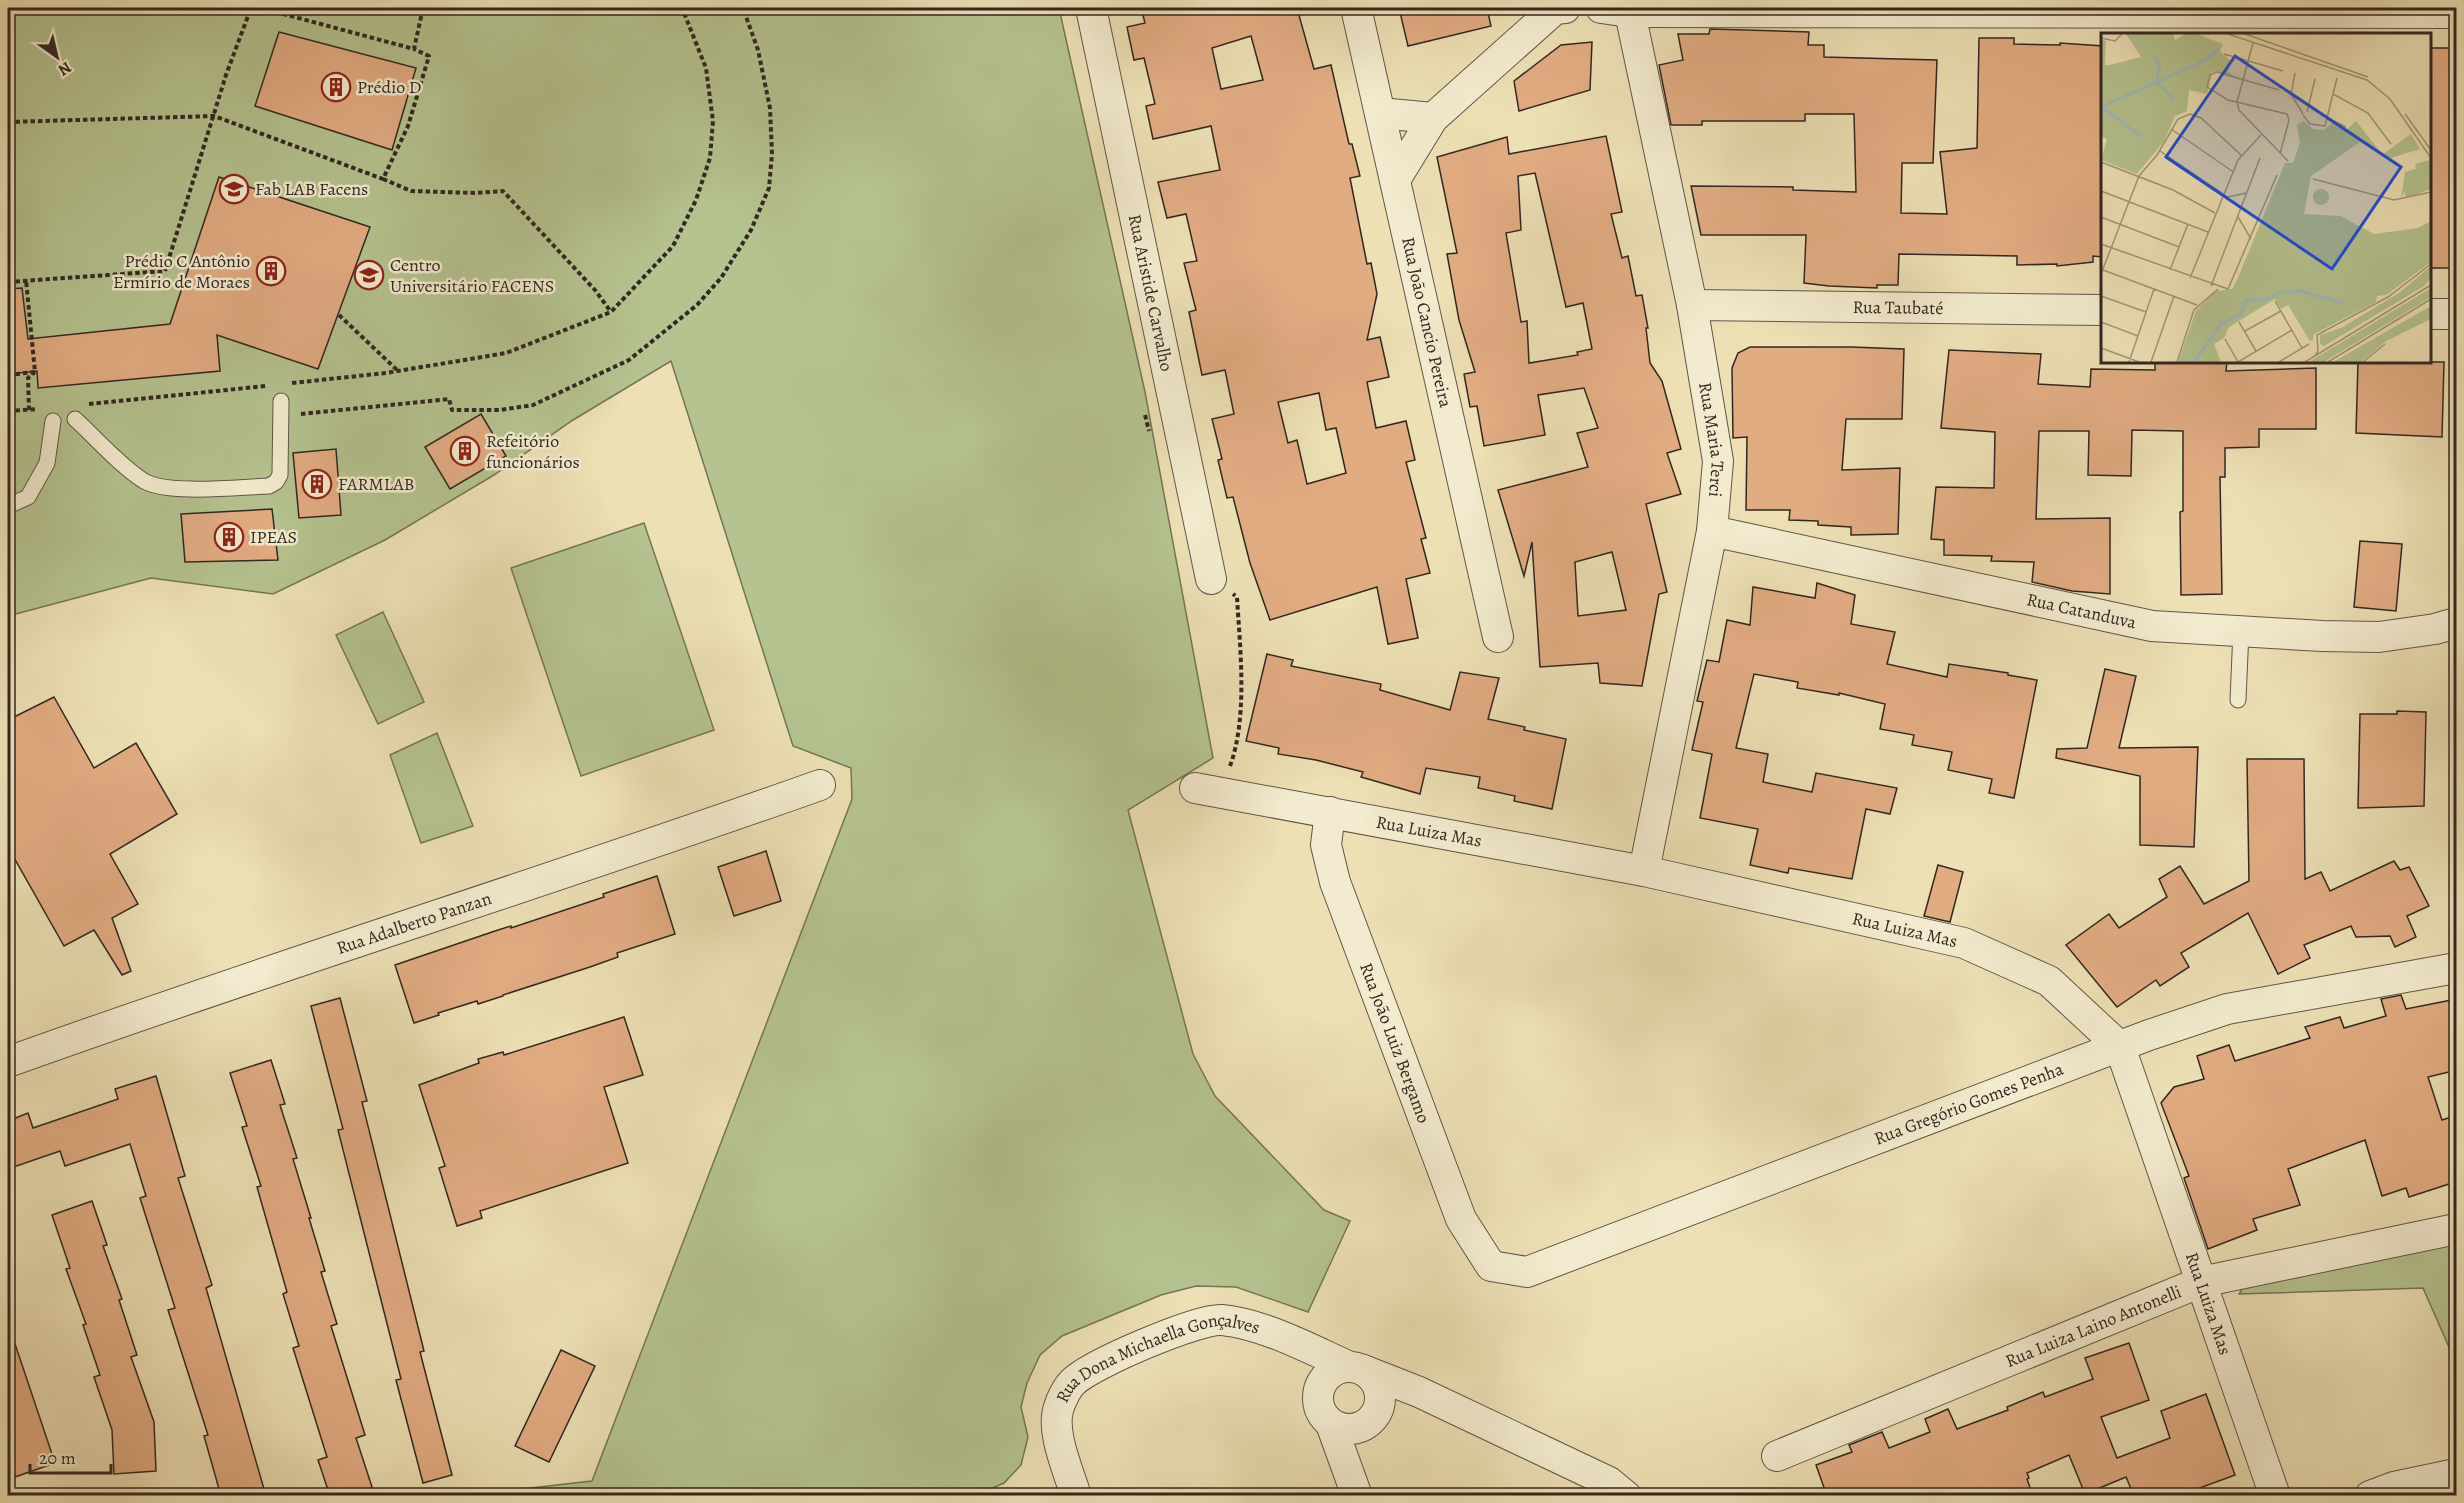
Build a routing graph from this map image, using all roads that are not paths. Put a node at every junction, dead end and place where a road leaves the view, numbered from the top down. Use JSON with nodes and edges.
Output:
{"nodes":[{"id":1,"x":1091,"y":8,"type":"edge"},
{"id":2,"x":1356,"y":8,"type":"edge"},
{"id":3,"x":1559,"y":8,"type":"edge"},
{"id":4,"x":1620,"y":9,"type":"edge"},
{"id":5,"x":2457,"y":13,"type":"edge"},
{"id":6,"x":1380,"y":113,"type":"junction"},
{"id":7,"x":1433,"y":118,"type":"junction"},
{"id":8,"x":1395,"y":180,"type":"junction"},
{"id":9,"x":1692,"y":305,"type":"junction"},
{"id":10,"x":2101,"y":310,"type":"edge"},
{"id":11,"x":2431,"y":314,"type":"edge"},
{"id":12,"x":2457,"y":314,"type":"edge"},
{"id":13,"x":281,"y":409,"type":"road end"},
{"id":14,"x":75,"y":419,"type":"dead end"},
{"id":15,"x":53,"y":421,"type":"dead end"},
{"id":16,"x":8,"y":506,"type":"edge"},
{"id":17,"x":1712,"y":531,"type":"junction"},
{"id":18,"x":1211,"y":579,"type":"road end"},
{"id":19,"x":2457,"y":623,"type":"edge"},
{"id":20,"x":2241,"y":631,"type":"junction"},
{"id":21,"x":1498,"y":637,"type":"dead end"},
{"id":22,"x":2238,"y":700,"type":"dead end"},
{"id":23,"x":820,"y":784,"type":"dead end"},
{"id":24,"x":1208,"y":790,"type":"road end"},
{"id":25,"x":1330,"y":812,"type":"junction"},
{"id":26,"x":1644,"y":871,"type":"junction"},
{"id":27,"x":2457,"y":968,"type":"edge"},
{"id":28,"x":2120,"y":1047,"type":"junction"},
{"id":29,"x":8,"y":1062,"type":"edge"},
{"id":30,"x":2457,"y":1228,"type":"edge"},
{"id":31,"x":1491,"y":1266,"type":"joint"},
{"id":32,"x":2200,"y":1282,"type":"junction"},
{"id":33,"x":1289,"y":1341,"type":"junction"},
{"id":34,"x":1356,"y":1369,"type":"junction"},
{"id":35,"x":1419,"y":1392,"type":"junction"},
{"id":36,"x":1345,"y":1417,"type":"junction"},
{"id":37,"x":1777,"y":1456,"type":"dead end"},
{"id":38,"x":2457,"y":1474,"type":"edge"},
{"id":39,"x":1354,"y":1488,"type":"edge"},
{"id":40,"x":1076,"y":1496,"type":"edge"},
{"id":41,"x":1626,"y":1496,"type":"edge"},
{"id":42,"x":2274,"y":1496,"type":"edge"},
{"id":43,"x":2370,"y":1496,"type":"edge"}],
"edges":[{"from":1,"to":18,"type":"street","name":"Rua Aristide Carvalho"},
{"from":2,"to":6,"type":"street","name":"Rua João Cancio Pereira"},
{"from":3,"to":7,"type":"street"},
{"from":4,"to":5,"type":"street"},
{"from":4,"to":9,"type":"street","name":"Rua Maria Terci"},
{"from":6,"to":7,"type":"street"},
{"from":6,"to":8,"type":"street","name":"Rua João Cancio Pereira"},
{"from":7,"to":8,"type":"street"},
{"from":8,"to":21,"type":"street","name":"Rua João Cancio Pereira"},
{"from":9,"to":10,"type":"street","name":"Rua Taubaté"},
{"from":9,"to":17,"type":"street","name":"Rua Maria Terci"},
{"from":11,"to":12,"type":"street"},
{"from":13,"to":14,"type":"lane"},
{"from":15,"to":16,"type":"lane"},
{"from":17,"to":20,"type":"street","name":"Rua Catanduva"},
{"from":17,"to":26,"type":"street","name":"Rua Maria Terci"},
{"from":19,"to":20,"type":"street","name":"Rua Catanduva"},
{"from":20,"to":22,"type":"lane"},
{"from":23,"to":29,"type":"street","name":"Rua Adalberto Panzan"},
{"from":24,"to":25,"type":"street","name":"Rua Luiza Mas"},
{"from":25,"to":26,"type":"street","name":"Rua Luiza Mas"},
{"from":25,"to":31,"type":"street","name":"Rua João Luiz Bergamo"},
{"from":26,"to":28,"type":"street","name":"Rua Luiza Mas"},
{"from":27,"to":28,"type":"street","name":"Rua Gregório Gomes Penha"},
{"from":28,"to":31,"type":"street","name":"Rua Gregório Gomes Penha"},
{"from":28,"to":32,"type":"street","name":"Rua Luiza Mas"},
{"from":30,"to":32,"type":"street","name":"Rua Luiza Laino Antonelli"},
{"from":32,"to":37,"type":"street","name":"Rua Luiza Laino Antonelli"},
{"from":32,"to":42,"type":"street","name":"Rua Luiza Mas"},
{"from":33,"to":34,"type":"street","name":"Rua Dona Michaella Gonçalves"},
{"from":33,"to":36,"type":"street"},
{"from":33,"to":40,"type":"street","name":"Rua Dona Michaella Gonçalves"},
{"from":34,"to":35,"type":"street","name":"Rua Dona Michaella Gonçalves"},
{"from":34,"to":36,"type":"street"},
{"from":34,"to":36,"type":"street"},
{"from":35,"to":36,"type":"street"},
{"from":35,"to":41,"type":"street","name":"Rua Dona Michaella Gonçalves"},
{"from":36,"to":39,"type":"street"},
{"from":38,"to":43,"type":"street"}]}
